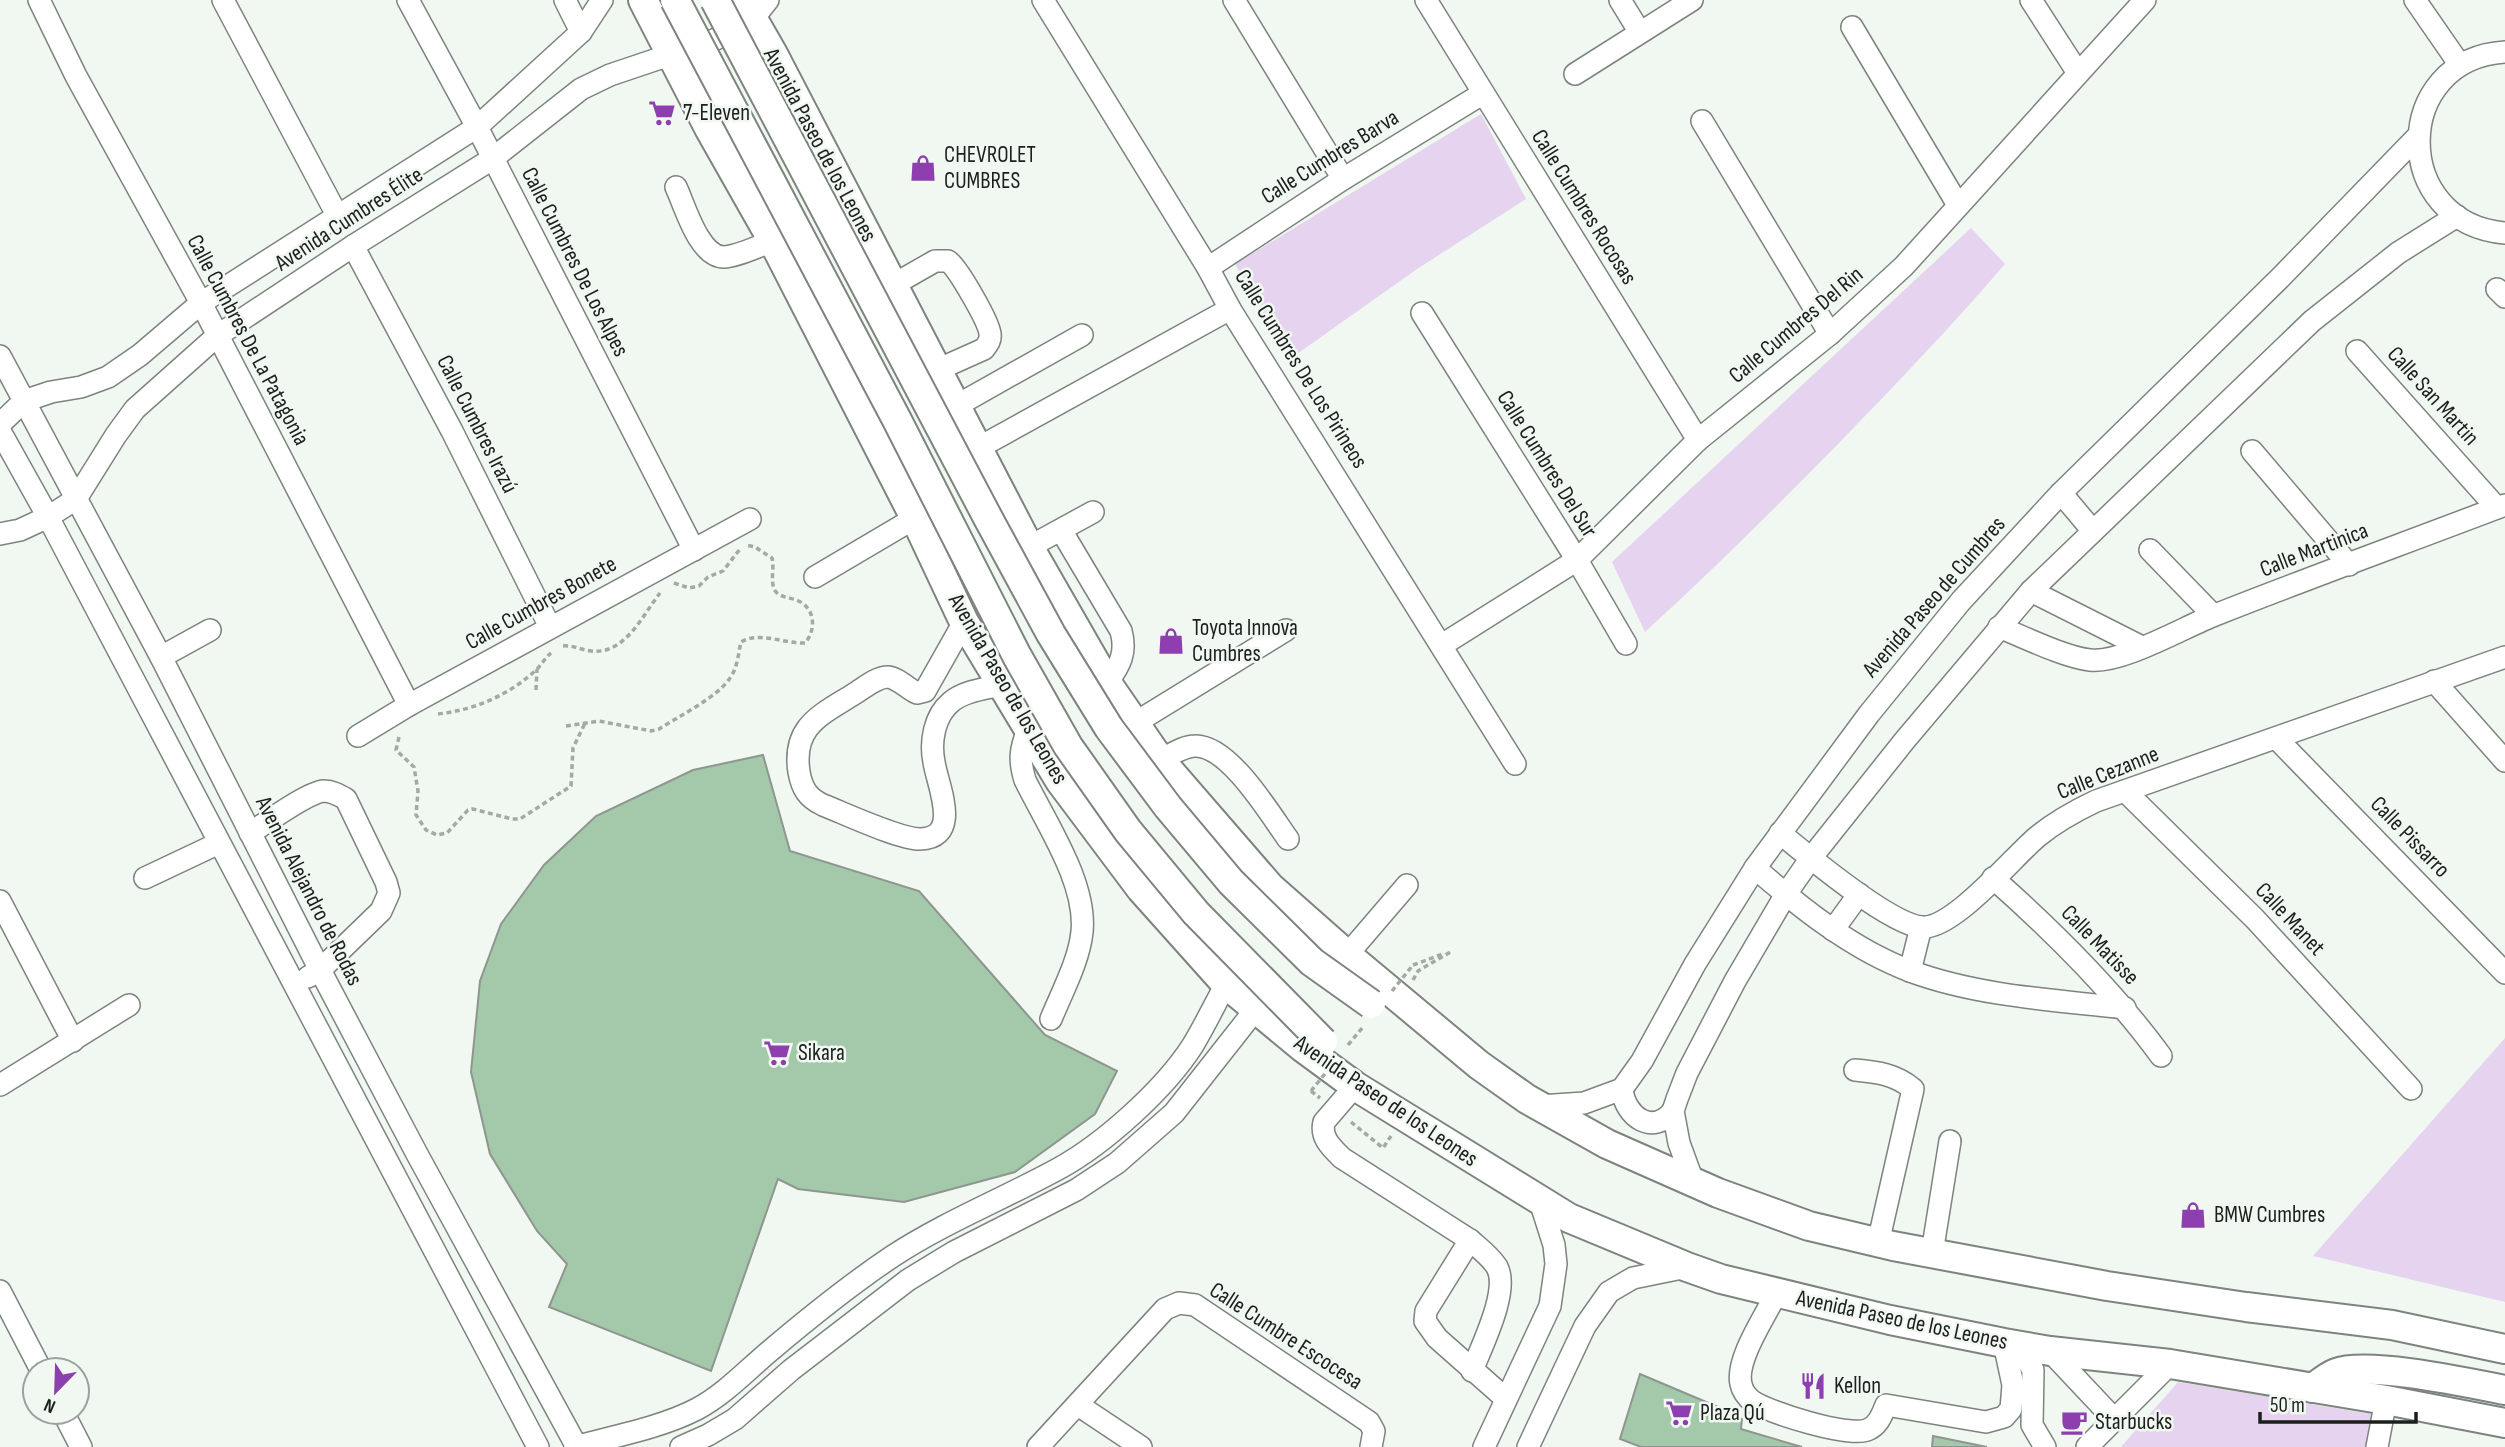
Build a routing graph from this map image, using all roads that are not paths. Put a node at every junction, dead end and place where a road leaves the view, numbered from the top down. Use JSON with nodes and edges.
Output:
{"nodes":[{"id":1,"x":38,"y":0,"type":"edge"},
{"id":2,"x":223,"y":0,"type":"edge"},
{"id":3,"x":408,"y":0,"type":"edge"},
{"id":4,"x":565,"y":0,"type":"edge"},
{"id":5,"x":602,"y":0,"type":"edge"},
{"id":6,"x":643,"y":0,"type":"edge"},
{"id":7,"x":675,"y":0,"type":"edge"},
{"id":8,"x":715,"y":0,"type":"edge"},
{"id":9,"x":1043,"y":0,"type":"edge"},
{"id":10,"x":1234,"y":0,"type":"edge"},
{"id":11,"x":1426,"y":0,"type":"edge"},
{"id":12,"x":1620,"y":0,"type":"edge"},
{"id":13,"x":1692,"y":0,"type":"edge"},
{"id":14,"x":2031,"y":0,"type":"edge"},
{"id":15,"x":2145,"y":0,"type":"edge"},
{"id":16,"x":2415,"y":0,"type":"edge"},
{"id":17,"x":754,"y":7,"type":"edge"},
{"id":18,"x":1852,"y":27,"type":"dead end"},
{"id":19,"x":581,"y":32,"type":"junction"},
{"id":20,"x":1639,"y":32,"type":"junction"},
{"id":21,"x":2505,"y":51,"type":"edge"},
{"id":22,"x":673,"y":56,"type":"junction"},
{"id":23,"x":2460,"y":65,"type":"junction"},
{"id":24,"x":2078,"y":73,"type":"junction"},
{"id":25,"x":1575,"y":74,"type":"dead end"},
{"id":26,"x":1482,"y":94,"type":"junction"},
{"id":27,"x":797,"y":100,"type":"junction"},
{"id":28,"x":1702,"y":121,"type":"dead end"},
{"id":29,"x":477,"y":127,"type":"junction"},
{"id":30,"x":709,"y":128,"type":"junction"},
{"id":31,"x":2418,"y":136,"type":"junction"},
{"id":32,"x":492,"y":159,"type":"junction"},
{"id":33,"x":1343,"y":178,"type":"junction"},
{"id":34,"x":676,"y":187,"type":"dead end"},
{"id":35,"x":1958,"y":205,"type":"junction"},
{"id":36,"x":337,"y":215,"type":"junction"},
{"id":37,"x":2457,"y":216,"type":"junction"},
{"id":38,"x":2505,"y":233,"type":"edge"},
{"id":39,"x":772,"y":241,"type":"junction"},
{"id":40,"x":353,"y":246,"type":"junction"},
{"id":41,"x":1208,"y":268,"type":"junction"},
{"id":42,"x":893,"y":285,"type":"junction"},
{"id":43,"x":201,"y":303,"type":"junction"},
{"id":44,"x":1230,"y":309,"type":"junction"},
{"id":45,"x":1422,"y":313,"type":"dead end"},
{"id":46,"x":1830,"y":334,"type":"junction"},
{"id":47,"x":1082,"y":335,"type":"dead end"},
{"id":48,"x":217,"y":336,"type":"junction"},
{"id":49,"x":2357,"y":351,"type":"dead end"},
{"id":50,"x":0,"y":356,"type":"edge"},
{"id":51,"x":937,"y":370,"type":"junction"},
{"id":52,"x":24,"y":401,"type":"junction"},
{"id":53,"x":956,"y":406,"type":"junction"},
{"id":54,"x":0,"y":424,"type":"edge"},
{"id":55,"x":0,"y":431,"type":"edge"},
{"id":56,"x":1699,"y":440,"type":"junction"},
{"id":57,"x":978,"y":448,"type":"junction"},
{"id":58,"x":2252,"y":451,"type":"dead end"},
{"id":59,"x":2061,"y":493,"type":"junction"},
{"id":60,"x":76,"y":499,"type":"junction"},
{"id":61,"x":2501,"y":507,"type":"edge"},
{"id":62,"x":1093,"y":512,"type":"dead end"},
{"id":63,"x":48,"y":517,"type":"junction"},
{"id":64,"x":915,"y":518,"type":"junction"},
{"id":65,"x":750,"y":519,"type":"dead end"},
{"id":66,"x":1061,"y":530,"type":"junction"},
{"id":67,"x":2093,"y":531,"type":"junction"},
{"id":68,"x":0,"y":534,"type":"edge"},
{"id":69,"x":1029,"y":547,"type":"junction"},
{"id":70,"x":694,"y":550,"type":"junction"},
{"id":71,"x":2150,"y":550,"type":"dead end"},
{"id":72,"x":1577,"y":560,"type":"junction"},
{"id":73,"x":2349,"y":565,"type":"junction"},
{"id":74,"x":815,"y":577,"type":"dead end"},
{"id":75,"x":2031,"y":591,"type":"junction"},
{"id":76,"x":2213,"y":615,"type":"junction"},
{"id":77,"x":964,"y":622,"type":"junction"},
{"id":78,"x":1999,"y":627,"type":"junction"},
{"id":79,"x":210,"y":630,"type":"dead end"},
{"id":80,"x":1286,"y":630,"type":"dead end"},
{"id":81,"x":555,"y":637,"type":"junction"},
{"id":82,"x":1626,"y":643,"type":"dead end"},
{"id":83,"x":1442,"y":645,"type":"junction"},
{"id":84,"x":2142,"y":647,"type":"junction"},
{"id":85,"x":161,"y":657,"type":"junction"},
{"id":86,"x":2505,"y":657,"type":"edge"},
{"id":87,"x":2434,"y":681,"type":"junction"},
{"id":88,"x":1107,"y":683,"type":"junction"},
{"id":89,"x":1001,"y":685,"type":"junction"},
{"id":90,"x":409,"y":705,"type":"junction"},
{"id":91,"x":1135,"y":723,"type":"junction"},
{"id":92,"x":1028,"y":730,"type":"junction"},
{"id":93,"x":358,"y":736,"type":"dead end"},
{"id":94,"x":2277,"y":739,"type":"junction"},
{"id":95,"x":1160,"y":760,"type":"junction"},
{"id":96,"x":2505,"y":761,"type":"edge"},
{"id":97,"x":1515,"y":764,"type":"dead end"},
{"id":98,"x":2125,"y":791,"type":"junction"},
{"id":99,"x":250,"y":833,"type":"junction"},
{"id":100,"x":1780,"y":833,"type":"junction"},
{"id":101,"x":1288,"y":839,"type":"dead end"},
{"id":102,"x":219,"y":843,"type":"junction"},
{"id":103,"x":1811,"y":858,"type":"junction"},
{"id":104,"x":1755,"y":868,"type":"junction"},
{"id":105,"x":145,"y":878,"type":"dead end"},
{"id":106,"x":1993,"y":878,"type":"junction"},
{"id":107,"x":1407,"y":885,"type":"dead end"},
{"id":108,"x":1786,"y":894,"type":"junction"},
{"id":109,"x":1859,"y":894,"type":"junction"},
{"id":110,"x":0,"y":901,"type":"edge"},
{"id":111,"x":1921,"y":927,"type":"junction"},
{"id":112,"x":1833,"y":930,"type":"junction"},
{"id":113,"x":1347,"y":955,"type":"junction"},
{"id":114,"x":320,"y":970,"type":"junction"},
{"id":115,"x":1910,"y":971,"type":"junction"},
{"id":116,"x":2505,"y":973,"type":"edge"},
{"id":117,"x":1226,"y":984,"type":"junction"},
{"id":118,"x":294,"y":985,"type":"junction"},
{"id":119,"x":129,"y":1005,"type":"dead end"},
{"id":120,"x":2125,"y":1008,"type":"junction"},
{"id":121,"x":1255,"y":1010,"type":"junction"},
{"id":122,"x":1051,"y":1019,"type":"dead end"},
{"id":123,"x":73,"y":1041,"type":"junction"},
{"id":124,"x":1193,"y":1046,"type":"junction"},
{"id":125,"x":2161,"y":1056,"type":"dead end"},
{"id":126,"x":1217,"y":1061,"type":"junction"},
{"id":127,"x":1479,"y":1065,"type":"junction"},
{"id":128,"x":1855,"y":1070,"type":"dead end"},
{"id":129,"x":1351,"y":1083,"type":"junction"},
{"id":130,"x":0,"y":1085,"type":"edge"},
{"id":131,"x":1622,"y":1089,"type":"junction"},
{"id":132,"x":2411,"y":1089,"type":"dead end"},
{"id":133,"x":1139,"y":1106,"type":"junction"},
{"id":134,"x":1540,"y":1106,"type":"junction"},
{"id":135,"x":1674,"y":1111,"type":"junction"},
{"id":136,"x":1160,"y":1126,"type":"junction"},
{"id":137,"x":1950,"y":1141,"type":"dead end"},
{"id":138,"x":1060,"y":1168,"type":"junction"},
{"id":139,"x":1694,"y":1184,"type":"junction"},
{"id":140,"x":1076,"y":1190,"type":"junction"},
{"id":141,"x":1539,"y":1201,"type":"junction"},
{"id":142,"x":1470,"y":1240,"type":"junction"},
{"id":143,"x":1878,"y":1243,"type":"junction"},
{"id":144,"x":1932,"y":1253,"type":"junction"},
{"id":145,"x":1687,"y":1267,"type":"junction"},
{"id":146,"x":0,"y":1291,"type":"edge"},
{"id":147,"x":1776,"y":1294,"type":"junction"},
{"id":148,"x":2012,"y":1344,"type":"junction"},
{"id":149,"x":2505,"y":1349,"type":"edge"},
{"id":150,"x":2050,"y":1351,"type":"junction"},
{"id":151,"x":34,"y":1356,"type":"edge"},
{"id":152,"x":2170,"y":1364,"type":"junction"},
{"id":153,"x":1472,"y":1371,"type":"junction"},
{"id":154,"x":2313,"y":1388,"type":"junction"},
{"id":155,"x":2505,"y":1390,"type":"edge"},
{"id":156,"x":1506,"y":1399,"type":"junction"},
{"id":157,"x":2386,"y":1400,"type":"junction"},
{"id":158,"x":1078,"y":1405,"type":"junction"},
{"id":159,"x":697,"y":1409,"type":"junction"},
{"id":160,"x":2114,"y":1419,"type":"junction"},
{"id":161,"x":2505,"y":1423,"type":"edge"},
{"id":162,"x":70,"y":1426,"type":"edge"},
{"id":163,"x":708,"y":1435,"type":"junction"},
{"id":164,"x":81,"y":1447,"type":"edge"},
{"id":165,"x":538,"y":1447,"type":"edge"},
{"id":166,"x":576,"y":1447,"type":"edge"},
{"id":167,"x":681,"y":1447,"type":"edge"},
{"id":168,"x":1038,"y":1447,"type":"edge"},
{"id":169,"x":1140,"y":1447,"type":"edge"},
{"id":170,"x":1371,"y":1447,"type":"edge"},
{"id":171,"x":1484,"y":1447,"type":"edge"},
{"id":172,"x":1528,"y":1447,"type":"edge"},
{"id":173,"x":2045,"y":1447,"type":"edge"},
{"id":174,"x":2087,"y":1447,"type":"edge"},
{"id":175,"x":2377,"y":1447,"type":"edge"}],
"edges":[{"from":1,"to":43,"type":"street","name":"Calle Cumbres De La Patagonia"},
{"from":2,"to":36,"type":"street"},
{"from":3,"to":29,"type":"street","name":"Calle Cumbres De Los Alpes"},
{"from":4,"to":19,"type":"street"},
{"from":5,"to":19,"type":"street","name":"Avenida Cumbres Élite"},
{"from":6,"to":22,"type":"main road","name":"Avenida Paseo de los Leones"},
{"from":7,"to":129,"type":"main road","bridge":true},
{"from":8,"to":127,"type":"main road","bridge":true},
{"from":9,"to":41,"type":"street","name":"Calle Cumbres De Los Pirineos"},
{"from":10,"to":33,"type":"street"},
{"from":11,"to":26,"type":"street","name":"Calle Cumbres Rocosas"},
{"from":12,"to":20,"type":"street"},
{"from":13,"to":20,"type":"street"},
{"from":14,"to":24,"type":"street"},
{"from":15,"to":24,"type":"street","name":"Calle Cumbres Del Rin"},
{"from":16,"to":23,"type":"street"},
{"from":17,"to":22,"type":"street","name":"Avenida Cumbres Élite"},
{"from":17,"to":27,"type":"main road","name":"Avenida Paseo de los Leones"},
{"from":18,"to":35,"type":"street"},
{"from":19,"to":29,"type":"street","name":"Avenida Cumbres Élite"},
{"from":20,"to":25,"type":"street"},
{"from":21,"to":23,"type":"street"},
{"from":22,"to":30,"type":"main road","name":"Avenida Paseo de los Leones"},
{"from":22,"to":32,"type":"street","name":"Avenida Cumbres Élite"},
{"from":23,"to":31,"type":"street"},
{"from":24,"to":35,"type":"street","name":"Calle Cumbres Del Rin"},
{"from":26,"to":33,"type":"street","name":"Calle Cumbres Barva"},
{"from":26,"to":56,"type":"street","name":"Calle Cumbres Rocosas"},
{"from":27,"to":30,"type":"main road"},
{"from":27,"to":42,"type":"main road","name":"Avenida Paseo de los Leones"},
{"from":28,"to":46,"type":"street"},
{"from":29,"to":32,"type":"street","name":"Calle Cumbres De Los Alpes"},
{"from":29,"to":36,"type":"street","name":"Avenida Cumbres Élite"},
{"from":30,"to":39,"type":"main road","name":"Avenida Paseo de los Leones"},
{"from":31,"to":37,"type":"street"},
{"from":31,"to":59,"type":"street","name":"Avenida Paseo de Cumbres"},
{"from":32,"to":40,"type":"street","name":"Avenida Cumbres Élite"},
{"from":32,"to":70,"type":"street","name":"Calle Cumbres De Los Alpes"},
{"from":33,"to":41,"type":"street","name":"Calle Cumbres Barva"},
{"from":34,"to":39,"type":"street"},
{"from":35,"to":46,"type":"street","name":"Calle Cumbres Del Rin"},
{"from":36,"to":43,"type":"street","name":"Avenida Cumbres Élite"},
{"from":37,"to":38,"type":"street"},
{"from":37,"to":67,"type":"street"},
{"from":39,"to":64,"type":"main road","name":"Avenida Paseo de los Leones"},
{"from":40,"to":48,"type":"street","name":"Avenida Cumbres Élite"},
{"from":40,"to":81,"type":"street","name":"Calle Cumbres Irazú"},
{"from":41,"to":44,"type":"street","name":"Calle Cumbres De Los Pirineos"},
{"from":42,"to":51,"type":"main road","name":"Avenida Paseo de los Leones"},
{"from":42,"to":51,"type":"street"},
{"from":43,"to":48,"type":"street","name":"Calle Cumbres De La Patagonia"},
{"from":43,"to":52,"type":"street","name":"Avenida Cumbres Élite"},
{"from":44,"to":57,"type":"street"},
{"from":44,"to":83,"type":"street","name":"Calle Cumbres De Los Pirineos"},
{"from":45,"to":72,"type":"street","name":"Calle Cumbres Del Sur"},
{"from":46,"to":56,"type":"street","name":"Calle Cumbres Del Rin"},
{"from":47,"to":53,"type":"street"},
{"from":48,"to":60,"type":"street","name":"Avenida Cumbres Élite"},
{"from":48,"to":90,"type":"street","name":"Calle Cumbres De La Patagonia"},
{"from":49,"to":61,"type":"street","name":"Calle San Martin"},
{"from":50,"to":52,"type":"street","name":"Avenida Alejandro de Rodas"},
{"from":51,"to":53,"type":"main road","name":"Avenida Paseo de los Leones"},
{"from":52,"to":54,"type":"street","name":"Avenida Cumbres Élite"},
{"from":52,"to":60,"type":"street","name":"Avenida Alejandro de Rodas"},
{"from":53,"to":57,"type":"main road","name":"Avenida Paseo de los Leones"},
{"from":55,"to":63,"type":"street"},
{"from":56,"to":72,"type":"street","name":"Calle Cumbres Del Rin"},
{"from":57,"to":69,"type":"main road","name":"Avenida Paseo de los Leones"},
{"from":58,"to":73,"type":"street"},
{"from":59,"to":67,"type":"street"},
{"from":59,"to":100,"type":"street","name":"Avenida Paseo de Cumbres"},
{"from":60,"to":63,"type":"street","name":"Avenida Cumbres Élite"},
{"from":60,"to":85,"type":"street","name":"Avenida Alejandro de Rodas"},
{"from":61,"to":73,"type":"street","name":"Calle Martinica"},
{"from":62,"to":66,"type":"street"},
{"from":63,"to":68,"type":"street","name":"Avenida Cumbres Élite"},
{"from":63,"to":102,"type":"street"},
{"from":64,"to":74,"type":"street"},
{"from":64,"to":77,"type":"main road","name":"Avenida Paseo de los Leones"},
{"from":65,"to":70,"type":"street","name":"Calle Cumbres Bonete"},
{"from":66,"to":69,"type":"street"},
{"from":66,"to":88,"type":"street"},
{"from":67,"to":75,"type":"street"},
{"from":69,"to":88,"type":"main road","name":"Avenida Paseo de los Leones"},
{"from":70,"to":81,"type":"street","name":"Calle Cumbres Bonete"},
{"from":71,"to":76,"type":"street"},
{"from":72,"to":82,"type":"street","name":"Calle Cumbres Del Sur"},
{"from":72,"to":83,"type":"street","name":"Calle Cumbres Del Rin"},
{"from":73,"to":76,"type":"street","name":"Calle Martinica"},
{"from":75,"to":78,"type":"street"},
{"from":75,"to":84,"type":"street"},
{"from":76,"to":84,"type":"street","name":"Calle Martinica"},
{"from":77,"to":89,"type":"main road","name":"Avenida Paseo de los Leones"},
{"from":77,"to":89,"type":"street"},
{"from":78,"to":84,"type":"street","name":"Calle Martinica"},
{"from":78,"to":103,"type":"street"},
{"from":79,"to":85,"type":"street"},
{"from":80,"to":91,"type":"street"},
{"from":81,"to":90,"type":"street","name":"Calle Cumbres Bonete"},
{"from":83,"to":97,"type":"street","name":"Calle Cumbres De Los Pirineos"},
{"from":85,"to":99,"type":"street","name":"Avenida Alejandro de Rodas"},
{"from":86,"to":87,"type":"street","name":"Calle Cezanne"},
{"from":87,"to":94,"type":"street","name":"Calle Cezanne"},
{"from":87,"to":96,"type":"street"},
{"from":88,"to":91,"type":"main road","name":"Avenida Paseo de los Leones"},
{"from":89,"to":92,"type":"main road","name":"Avenida Paseo de los Leones"},
{"from":90,"to":93,"type":"street","name":"Calle Cumbres Bonete"},
{"from":91,"to":95,"type":"main road","name":"Avenida Paseo de los Leones"},
{"from":92,"to":117,"type":"main road","name":"Avenida Paseo de los Leones"},
{"from":92,"to":122,"type":"street"},
{"from":94,"to":98,"type":"street","name":"Calle Cezanne"},
{"from":94,"to":116,"type":"street","name":"Calle Pissarro"},
{"from":95,"to":101,"type":"street"},
{"from":95,"to":113,"type":"main road","name":"Avenida Paseo de los Leones"},
{"from":98,"to":106,"type":"street","name":"Calle Cezanne"},
{"from":98,"to":132,"type":"street","name":"Calle Manet"},
{"from":99,"to":114,"type":"street","name":"Avenida Alejandro de Rodas"},
{"from":99,"to":114,"type":"street"},
{"from":100,"to":103,"type":"street"},
{"from":100,"to":104,"type":"street","name":"Avenida Paseo de Cumbres"},
{"from":102,"to":105,"type":"street"},
{"from":102,"to":118,"type":"street"},
{"from":103,"to":108,"type":"street"},
{"from":103,"to":109,"type":"street"},
{"from":104,"to":108,"type":"street"},
{"from":104,"to":131,"type":"street","name":"Avenida Paseo de Cumbres"},
{"from":106,"to":111,"type":"street","name":"Calle Cezanne"},
{"from":106,"to":120,"type":"street","name":"Calle Matisse"},
{"from":107,"to":113,"type":"street"},
{"from":108,"to":112,"type":"street"},
{"from":108,"to":135,"type":"street"},
{"from":109,"to":111,"type":"street"},
{"from":109,"to":112,"type":"street"},
{"from":110,"to":123,"type":"street"},
{"from":111,"to":115,"type":"street"},
{"from":112,"to":115,"type":"street"},
{"from":113,"to":127,"type":"main road","name":"Avenida Paseo de los Leones"},
{"from":114,"to":118,"type":"street"},
{"from":114,"to":166,"type":"street","name":"Avenida Alejandro de Rodas"},
{"from":115,"to":120,"type":"street"},
{"from":117,"to":121,"type":"main road","name":"Avenida Paseo de los Leones"},
{"from":117,"to":124,"type":"street"},
{"from":118,"to":165,"type":"street"},
{"from":119,"to":123,"type":"street"},
{"from":120,"to":125,"type":"street","name":"Calle Matisse"},
{"from":121,"to":126,"type":"street"},
{"from":121,"to":129,"type":"main road","name":"Avenida Paseo de los Leones"},
{"from":123,"to":130,"type":"street"},
{"from":124,"to":126,"type":"street"},
{"from":124,"to":133,"type":"street"},
{"from":126,"to":136,"type":"street"},
{"from":127,"to":134,"type":"main road","name":"Avenida Paseo de los Leones"},
{"from":128,"to":143,"type":"street"},
{"from":129,"to":141,"type":"main road","name":"Avenida Paseo de los Leones"},
{"from":129,"to":142,"type":"street"},
{"from":131,"to":134,"type":"street"},
{"from":131,"to":135,"type":"street"},
{"from":133,"to":136,"type":"street"},
{"from":133,"to":138,"type":"street"},
{"from":134,"to":139,"type":"main road","name":"Avenida Paseo de los Leones"},
{"from":135,"to":139,"type":"street"},
{"from":136,"to":140,"type":"street"},
{"from":137,"to":144,"type":"street"},
{"from":138,"to":140,"type":"street"},
{"from":138,"to":159,"type":"street"},
{"from":139,"to":143,"type":"main road","name":"Avenida Paseo de los Leones"},
{"from":140,"to":163,"type":"street"},
{"from":141,"to":145,"type":"main road","name":"Avenida Paseo de los Leones"},
{"from":141,"to":156,"type":"street"},
{"from":142,"to":153,"type":"street"},
{"from":142,"to":153,"type":"street"},
{"from":143,"to":144,"type":"main road","name":"Avenida Paseo de los Leones"},
{"from":144,"to":149,"type":"main road","name":"Avenida Paseo de los Leones"},
{"from":145,"to":147,"type":"main road","name":"Avenida Paseo de los Leones"},
{"from":145,"to":172,"type":"street"},
{"from":146,"to":151,"type":"street"},
{"from":147,"to":148,"type":"main road","name":"Avenida Paseo de los Leones"},
{"from":147,"to":148,"type":"street"},
{"from":148,"to":150,"type":"main road","name":"Avenida Paseo de los Leones"},
{"from":148,"to":173,"type":"street"},
{"from":150,"to":152,"type":"main road","name":"Avenida Paseo de los Leones"},
{"from":150,"to":160,"type":"street"},
{"from":152,"to":154,"type":"main road","name":"Avenida Paseo de los Leones"},
{"from":152,"to":160,"type":"street"},
{"from":153,"to":156,"type":"street"},
{"from":154,"to":155,"type":"main road"},
{"from":154,"to":157,"type":"main road","name":"Avenida Paseo de los Leones"},
{"from":156,"to":171,"type":"street"},
{"from":157,"to":161,"type":"main road","name":"Avenida Paseo de los Leones"},
{"from":157,"to":175,"type":"street"},
{"from":158,"to":168,"type":"street","name":"Calle Cumbre Escocesa"},
{"from":158,"to":169,"type":"street"},
{"from":158,"to":170,"type":"street","name":"Calle Cumbre Escocesa"},
{"from":159,"to":163,"type":"street"},
{"from":159,"to":166,"type":"street"},
{"from":160,"to":174,"type":"street"},
{"from":162,"to":164,"type":"street"},
{"from":163,"to":167,"type":"street"}]}
